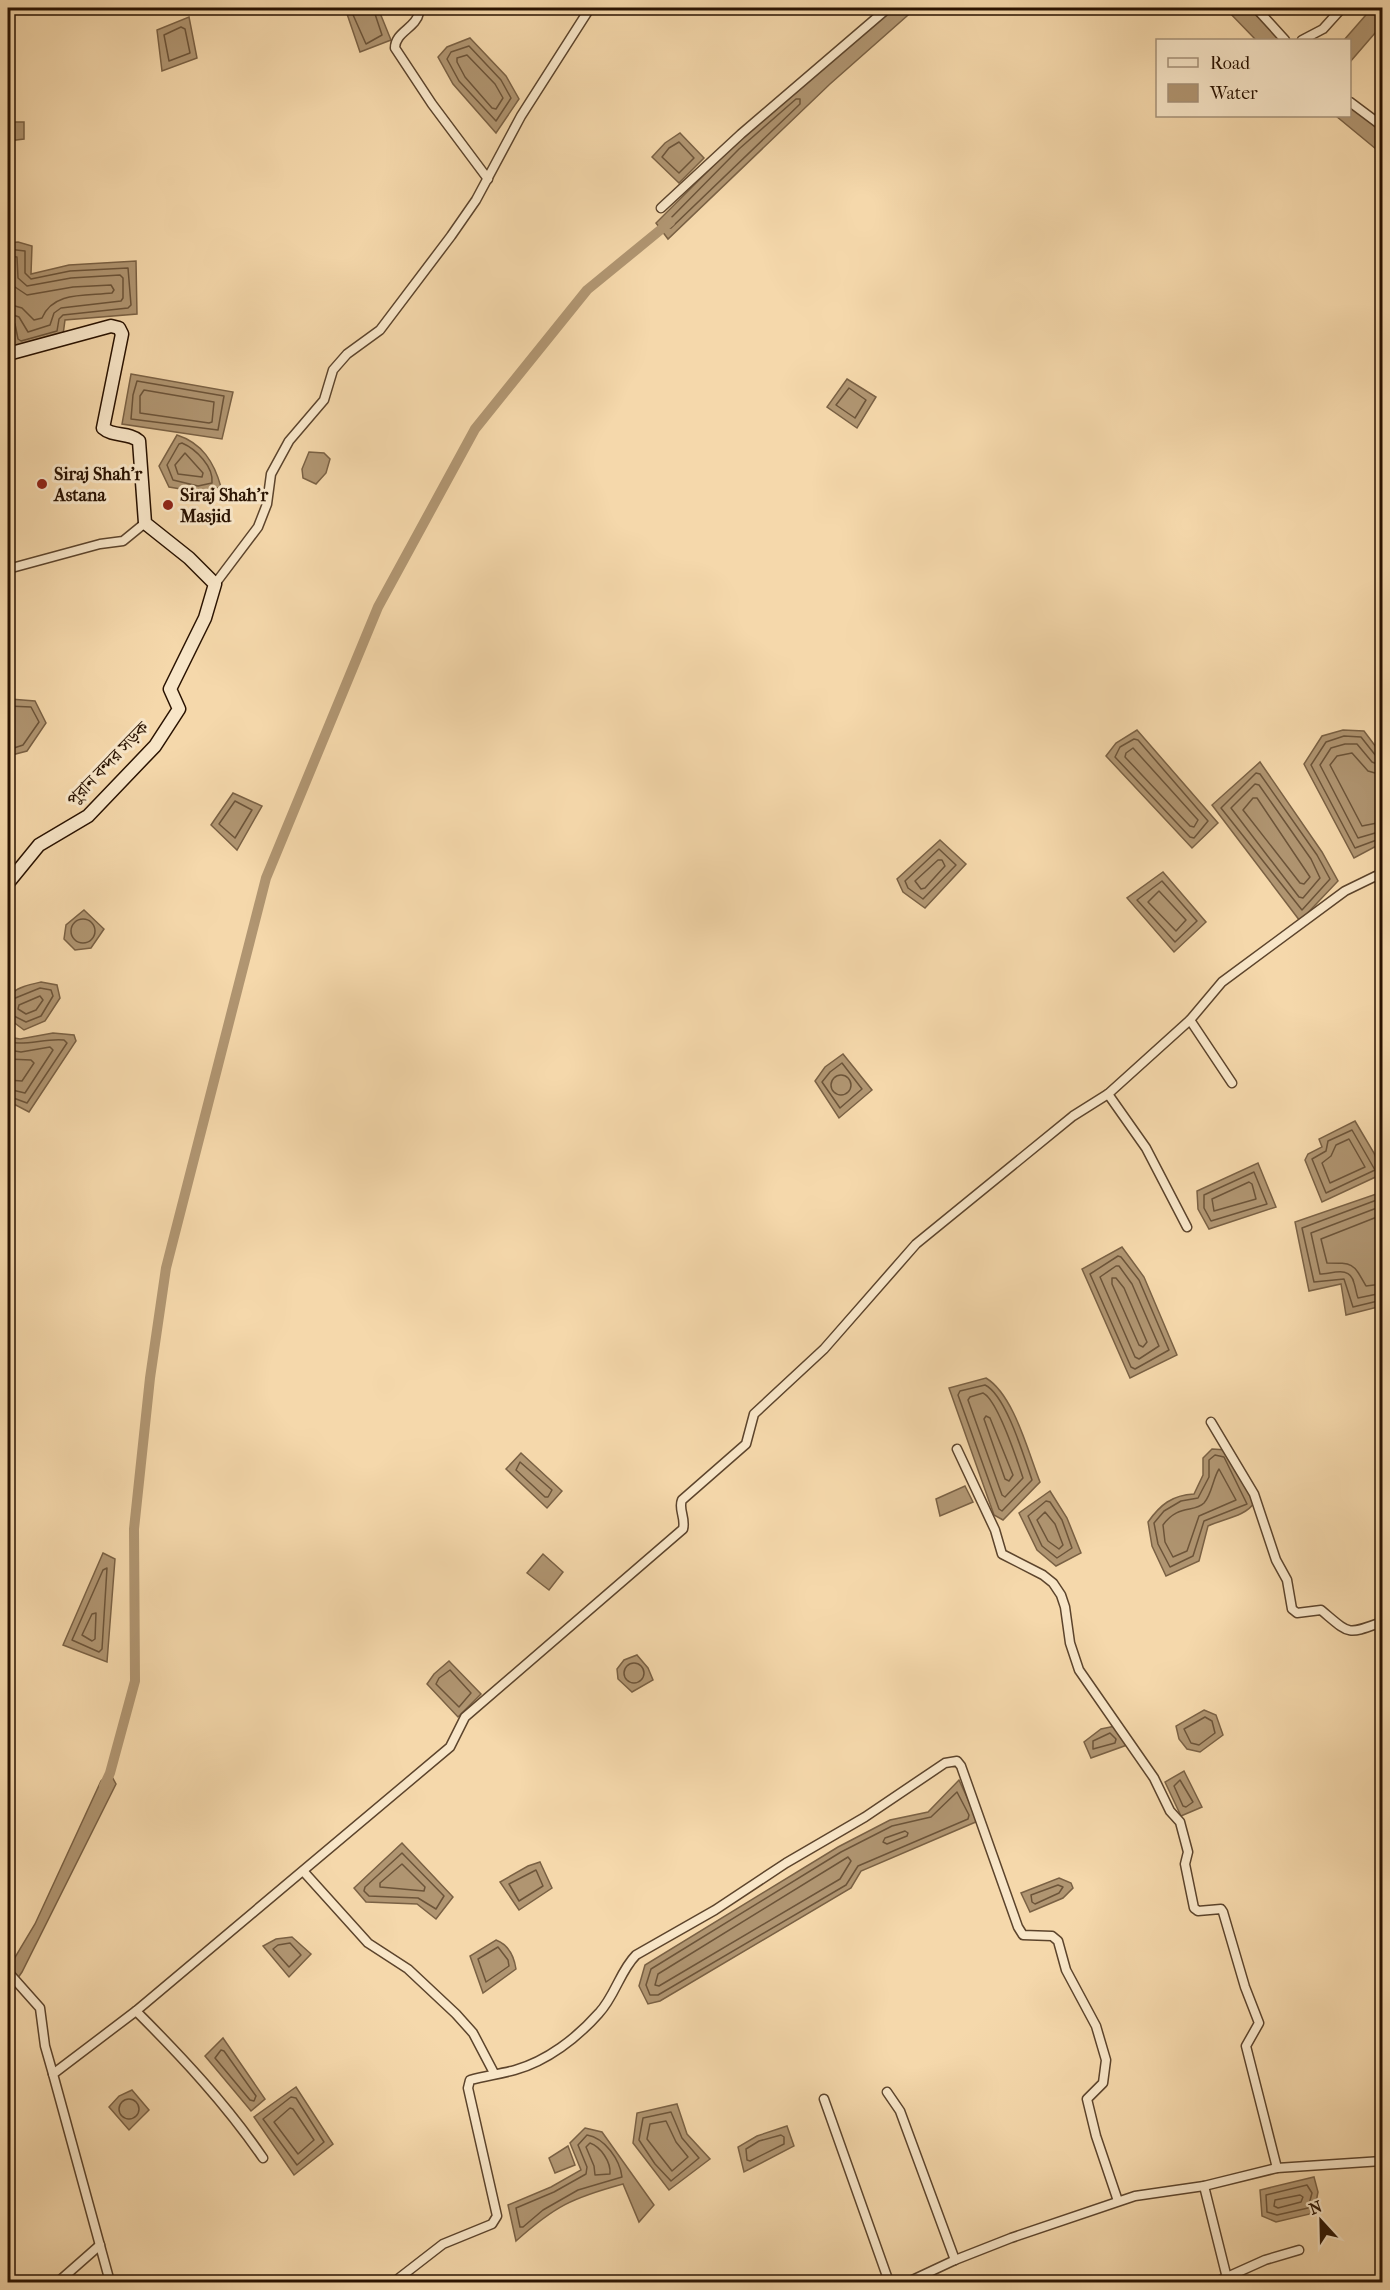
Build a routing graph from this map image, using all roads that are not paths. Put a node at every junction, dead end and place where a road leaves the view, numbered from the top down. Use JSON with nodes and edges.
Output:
{"nodes":[{"id":1,"x":416,"y":8,"type":"edge"},
{"id":2,"x":590,"y":8,"type":"edge"},
{"id":3,"x":888,"y":8,"type":"edge"},
{"id":4,"x":1256,"y":8,"type":"edge"},
{"id":5,"x":1342,"y":8,"type":"edge"},
{"id":6,"x":1284,"y":39,"type":"edge"},
{"id":7,"x":1304,"y":39,"type":"edge"},
{"id":8,"x":1351,"y":103,"type":"edge"},
{"id":9,"x":1383,"y":126,"type":"edge"},
{"id":10,"x":488,"y":179,"type":"junction"},
{"id":11,"x":661,"y":208,"type":"dead end"},
{"id":12,"x":8,"y":354,"type":"edge"},
{"id":13,"x":145,"y":523,"type":"junction"},
{"id":14,"x":8,"y":569,"type":"edge"},
{"id":15,"x":215,"y":584,"type":"junction"},
{"id":16,"x":1383,"y":873,"type":"edge"},
{"id":17,"x":8,"y":883,"type":"edge"},
{"id":18,"x":1190,"y":1020,"type":"junction"},
{"id":19,"x":1232,"y":1083,"type":"dead end"},
{"id":20,"x":1108,"y":1094,"type":"junction"},
{"id":21,"x":1187,"y":1227,"type":"dead end"},
{"id":22,"x":1211,"y":1422,"type":"dead end"},
{"id":23,"x":957,"y":1449,"type":"dead end"},
{"id":24,"x":1383,"y":1622,"type":"edge"},
{"id":25,"x":304,"y":1872,"type":"junction"},
{"id":26,"x":8,"y":1972,"type":"edge"},
{"id":27,"x":136,"y":2012,"type":"junction"},
{"id":28,"x":494,"y":2073,"type":"junction"},
{"id":29,"x":53,"y":2074,"type":"junction"},
{"id":30,"x":887,"y":2092,"type":"dead end"},
{"id":31,"x":824,"y":2099,"type":"dead end"},
{"id":32,"x":263,"y":2158,"type":"dead end"},
{"id":33,"x":1383,"y":2161,"type":"edge"},
{"id":34,"x":1277,"y":2168,"type":"junction"},
{"id":35,"x":1204,"y":2186,"type":"junction"},
{"id":36,"x":1118,"y":2201,"type":"junction"},
{"id":37,"x":100,"y":2246,"type":"junction"},
{"id":38,"x":1299,"y":2250,"type":"dead end"},
{"id":39,"x":955,"y":2259,"type":"junction"},
{"id":40,"x":1227,"y":2280,"type":"edge"},
{"id":41,"x":58,"y":2283,"type":"edge"},
{"id":42,"x":110,"y":2283,"type":"edge"},
{"id":43,"x":394,"y":2283,"type":"edge"},
{"id":44,"x":889,"y":2283,"type":"edge"},
{"id":45,"x":908,"y":2283,"type":"edge"},
{"id":46,"x":1216,"y":2283,"type":"edge"}],
"edges":[{"from":1,"to":10,"type":"street"},
{"from":2,"to":10,"type":"street"},
{"from":3,"to":11,"type":"street"},
{"from":4,"to":6,"type":"street"},
{"from":5,"to":7,"type":"street"},
{"from":8,"to":9,"type":"street"},
{"from":10,"to":15,"type":"street"},
{"from":12,"to":13,"type":"street"},
{"from":13,"to":14,"type":"street"},
{"from":13,"to":15,"type":"street"},
{"from":15,"to":17,"type":"street","name":"পুরান বন্দর সড়ক"},
{"from":16,"to":18,"type":"street"},
{"from":18,"to":19,"type":"street"},
{"from":18,"to":20,"type":"street"},
{"from":20,"to":21,"type":"street"},
{"from":20,"to":25,"type":"street"},
{"from":22,"to":24,"type":"street"},
{"from":23,"to":34,"type":"street"},
{"from":25,"to":27,"type":"street"},
{"from":25,"to":28,"type":"street"},
{"from":26,"to":29,"type":"street"},
{"from":27,"to":29,"type":"street"},
{"from":27,"to":32,"type":"street"},
{"from":28,"to":36,"type":"street"},
{"from":28,"to":43,"type":"street"},
{"from":29,"to":37,"type":"street"},
{"from":30,"to":39,"type":"street"},
{"from":31,"to":44,"type":"street"},
{"from":33,"to":34,"type":"street"},
{"from":34,"to":35,"type":"street"},
{"from":35,"to":36,"type":"street"},
{"from":35,"to":40,"type":"street"},
{"from":36,"to":39,"type":"street"},
{"from":37,"to":41,"type":"street"},
{"from":37,"to":42,"type":"street"},
{"from":38,"to":40,"type":"street"},
{"from":39,"to":45,"type":"street"},
{"from":40,"to":46,"type":"street"}]}
